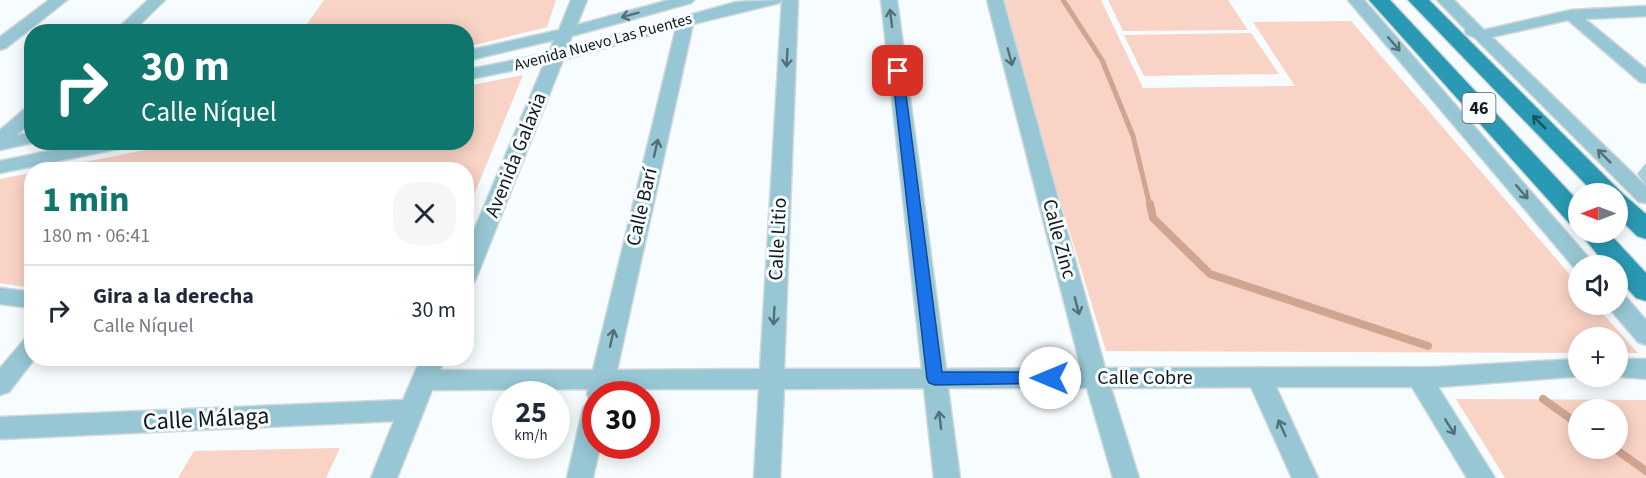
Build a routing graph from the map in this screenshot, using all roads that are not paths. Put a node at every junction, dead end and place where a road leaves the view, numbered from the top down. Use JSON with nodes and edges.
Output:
{"nodes":[{"id":1,"x":59,"y":0,"type":"edge"},
{"id":2,"x":157,"y":0,"type":"edge"},
{"id":3,"x":579,"y":0,"type":"edge"},
{"id":4,"x":774,"y":0,"type":"edge"},
{"id":5,"x":790,"y":0,"type":"edge"},
{"id":6,"x":889,"y":0,"type":"edge"},
{"id":7,"x":995,"y":0,"type":"edge"},
{"id":8,"x":1356,"y":0,"type":"edge"},
{"id":9,"x":1379,"y":0,"type":"edge"},
{"id":10,"x":1418,"y":0,"type":"edge"},
{"id":11,"x":1440,"y":8,"type":"edge"},
{"id":12,"x":686,"y":10,"type":"edge"},
{"id":13,"x":1643,"y":14,"type":"edge"},
{"id":14,"x":1571,"y":15,"type":"junction"},
{"id":15,"x":28,"y":24,"type":"edge"},
{"id":16,"x":131,"y":24,"type":"edge"},
{"id":17,"x":24,"y":27,"type":"edge"},
{"id":18,"x":565,"y":33,"type":"junction"},
{"id":19,"x":1482,"y":35,"type":"junction"},
{"id":20,"x":0,"y":45,"type":"edge"},
{"id":21,"x":474,"y":54,"type":"edge"},
{"id":22,"x":555,"y":57,"type":"junction"},
{"id":23,"x":474,"y":73,"type":"edge"},
{"id":24,"x":1646,"y":78,"type":"edge"},
{"id":25,"x":24,"y":120,"type":"edge"},
{"id":26,"x":24,"y":139,"type":"edge"},
{"id":27,"x":0,"y":142,"type":"edge"},
{"id":28,"x":83,"y":150,"type":"edge"},
{"id":29,"x":24,"y":162,"type":"edge"},
{"id":30,"x":24,"y":162,"type":"edge"},
{"id":31,"x":0,"y":167,"type":"edge"},
{"id":32,"x":1600,"y":183,"type":"edge"},
{"id":33,"x":1646,"y":197,"type":"edge"},
{"id":34,"x":1568,"y":206,"type":"edge"},
{"id":35,"x":1628,"y":212,"type":"edge"},
{"id":36,"x":1646,"y":230,"type":"edge"},
{"id":37,"x":1602,"y":243,"type":"edge"},
{"id":38,"x":1576,"y":255,"type":"edge"},
{"id":39,"x":474,"y":256,"type":"edge"},
{"id":40,"x":1646,"y":291,"type":"edge"},
{"id":41,"x":0,"y":296,"type":"edge"},
{"id":42,"x":24,"y":299,"type":"edge"},
{"id":43,"x":1628,"y":315,"type":"edge"},
{"id":44,"x":1646,"y":336,"type":"edge"},
{"id":45,"x":24,"y":356,"type":"edge"},
{"id":46,"x":428,"y":369,"type":"edge"},
{"id":47,"x":1568,"y":369,"type":"edge"},
{"id":48,"x":1628,"y":369,"type":"edge"},
{"id":49,"x":1646,"y":369,"type":"edge"},
{"id":50,"x":1419,"y":377,"type":"junction"},
{"id":51,"x":1096,"y":378,"type":"junction"},
{"id":52,"x":1259,"y":378,"type":"junction"},
{"id":53,"x":771,"y":379,"type":"junction"},
{"id":54,"x":935,"y":379,"type":"junction"},
{"id":55,"x":601,"y":381,"type":"edge"},
{"id":56,"x":660,"y":384,"type":"edge"},
{"id":57,"x":0,"y":385,"type":"edge"},
{"id":58,"x":582,"y":385,"type":"edge"},
{"id":59,"x":412,"y":410,"type":"junction"},
{"id":60,"x":0,"y":428,"type":"edge"},
{"id":61,"x":584,"y":459,"type":"edge"},
{"id":62,"x":384,"y":478,"type":"edge"},
{"id":63,"x":580,"y":478,"type":"edge"},
{"id":64,"x":767,"y":478,"type":"edge"},
{"id":65,"x":947,"y":478,"type":"edge"},
{"id":66,"x":1126,"y":478,"type":"edge"},
{"id":67,"x":1305,"y":478,"type":"edge"},
{"id":68,"x":1482,"y":478,"type":"edge"}],
"edges":[{"from":1,"to":15,"type":"street"},
{"from":2,"to":16,"type":"street"},
{"from":3,"to":18,"type":"street","name":"Avenida Galaxia"},
{"from":4,"to":12,"type":"street","name":"Avenida Nuevo Las Puentes"},
{"from":5,"to":53,"type":"street","name":"Calle Litio","one_way":true},
{"from":54,"to":6,"type":"street","one_way":true},
{"from":7,"to":51,"type":"street","name":"Calle Zinc","one_way":true},
{"from":8,"to":38,"type":"street","one_way":true},
{"from":9,"to":34,"type":"main road","number":"46"},
{"from":10,"to":11,"type":"main road","number":"46"},
{"from":11,"to":19,"type":"street"},
{"from":32,"to":11,"type":"main road","number":"46","one_way":true},
{"from":12,"to":18,"type":"street","name":"Avenida Nuevo Las Puentes","one_way":true},
{"from":12,"to":22,"type":"street","name":"Avenida Nuevo Las Puentes"},
{"from":55,"to":12,"type":"street","name":"Calle Barí","one_way":true},
{"from":13,"to":14,"type":"street"},
{"from":14,"to":19,"type":"street"},
{"from":14,"to":24,"type":"street"},
{"from":17,"to":20,"type":"street"},
{"from":18,"to":21,"type":"street","name":"Avenida Nuevo Las Puentes"},
{"from":18,"to":22,"type":"street","name":"Avenida Galaxia"},
{"from":33,"to":19,"type":"street","one_way":true},
{"from":22,"to":23,"type":"street","name":"Avenida Nuevo Las Puentes"},
{"from":22,"to":39,"type":"street","name":"Avenida Galaxia"},
{"from":25,"to":27,"type":"street"},
{"from":26,"to":27,"type":"street"},
{"from":28,"to":30,"type":"street"},
{"from":29,"to":31,"type":"street"},
{"from":35,"to":36,"type":"main road"},
{"from":37,"to":40,"type":"main road"},
{"from":41,"to":42,"type":"street"},
{"from":43,"to":44,"type":"street"},
{"from":45,"to":57,"type":"street"},
{"from":46,"to":58,"type":"street","name":"Calle Cobre"},
{"from":46,"to":59,"type":"street"},
{"from":47,"to":50,"type":"street","name":"Calle Cobre"},
{"from":48,"to":49,"type":"street"},
{"from":50,"to":52,"type":"street","name":"Calle Cobre"},
{"from":50,"to":68,"type":"street","one_way":true},
{"from":51,"to":52,"type":"street","name":"Calle Cobre"},
{"from":51,"to":54,"type":"street","name":"Calle Cobre"},
{"from":51,"to":66,"type":"street","name":"Calle Zinc"},
{"from":67,"to":52,"type":"street","one_way":true},
{"from":53,"to":54,"type":"street","name":"Calle Cobre"},
{"from":53,"to":56,"type":"street","name":"Calle Cobre"},
{"from":53,"to":64,"type":"street","name":"Calle Litio"},
{"from":65,"to":54,"type":"street","one_way":true},
{"from":59,"to":60,"type":"street","name":"Calle Málaga"},
{"from":59,"to":62,"type":"street"},
{"from":61,"to":63,"type":"street"}]}
